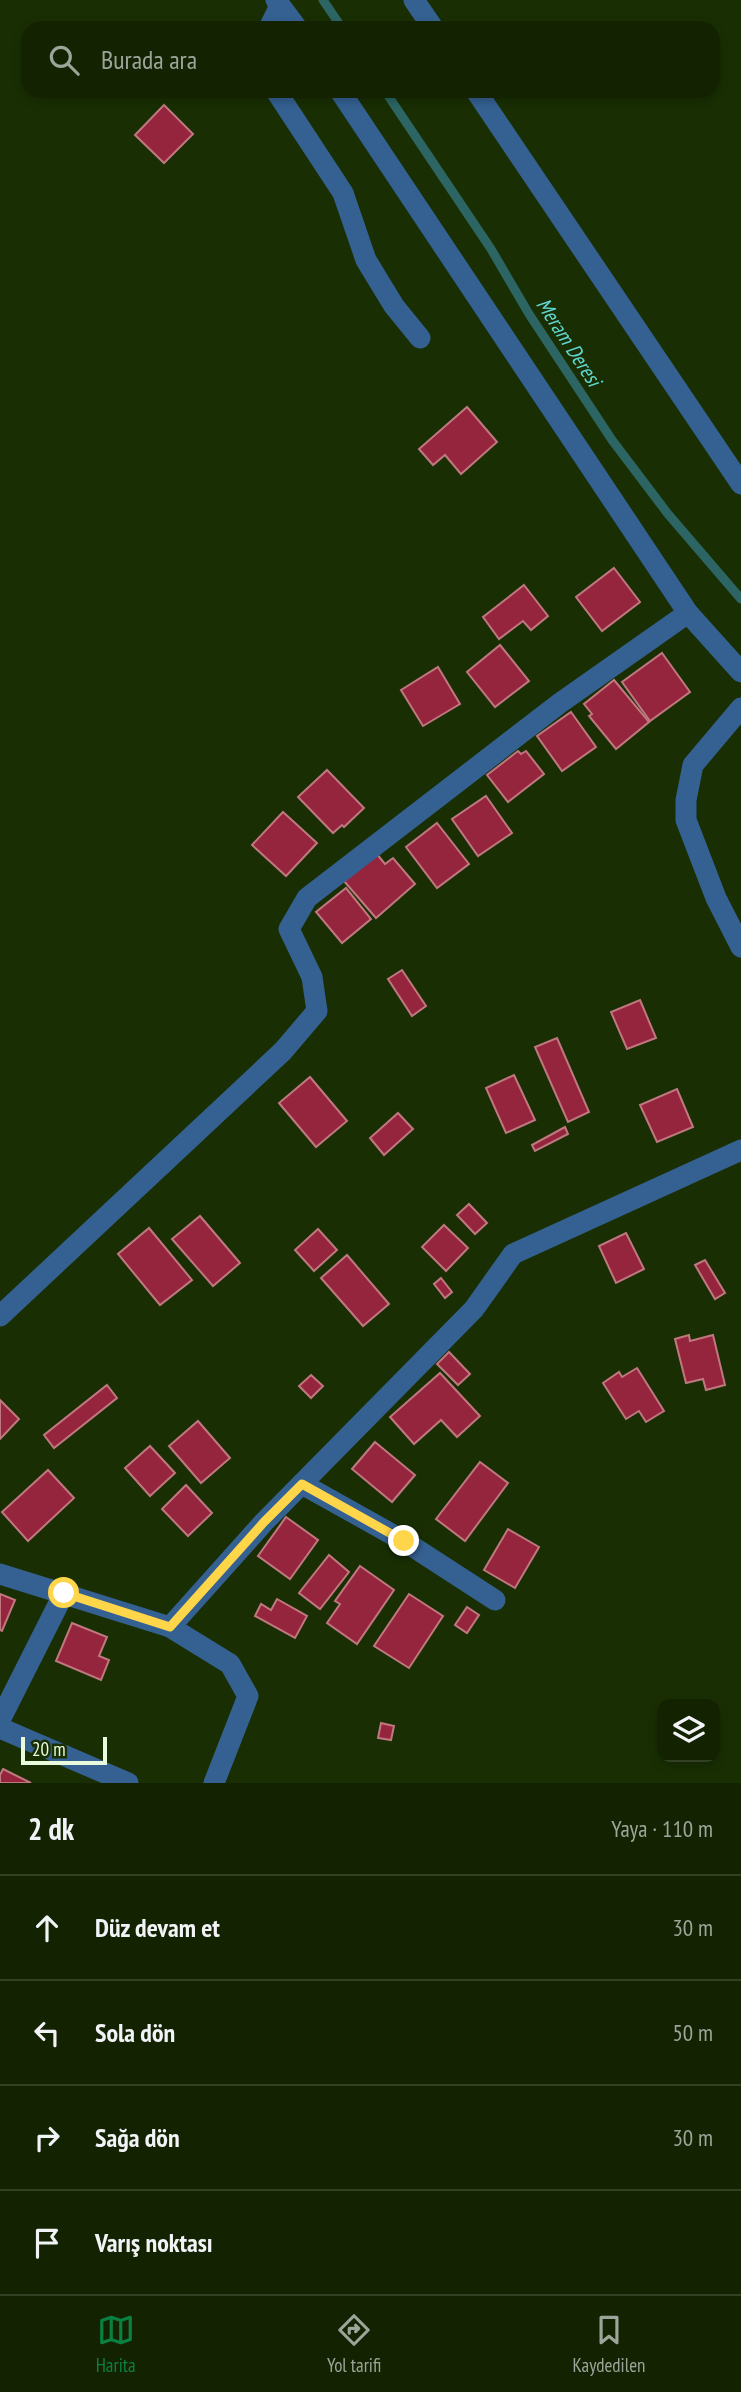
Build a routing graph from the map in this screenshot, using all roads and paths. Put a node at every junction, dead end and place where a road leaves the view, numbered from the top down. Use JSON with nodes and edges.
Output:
{"nodes":[{"id":1,"x":414,"y":0,"type":"edge"},
{"id":2,"x":278,"y":3,"type":"edge"},
{"id":3,"x":272,"y":21,"type":"edge"},
{"id":4,"x":292,"y":21,"type":"edge"},
{"id":5,"x":428,"y":21,"type":"edge"},
{"id":6,"x":281,"y":98,"type":"edge"},
{"id":7,"x":345,"y":98,"type":"edge"},
{"id":8,"x":481,"y":98,"type":"edge"},
{"id":9,"x":420,"y":338,"type":"dead end"},
{"id":10,"x":741,"y":484,"type":"edge"},
{"id":11,"x":688,"y":614,"type":"junction"},
{"id":12,"x":741,"y":672,"type":"edge"},
{"id":13,"x":741,"y":708,"type":"edge"},
{"id":14,"x":741,"y":947,"type":"edge"},
{"id":15,"x":741,"y":1150,"type":"edge"},
{"id":16,"x":0,"y":1316,"type":"edge"},
{"id":17,"x":302,"y":1484,"type":"junction"},
{"id":18,"x":0,"y":1574,"type":"edge"},
{"id":19,"x":64,"y":1593,"type":"junction"},
{"id":20,"x":495,"y":1600,"type":"dead end"},
{"id":21,"x":170,"y":1627,"type":"junction"},
{"id":22,"x":0,"y":1720,"type":"edge"},
{"id":23,"x":0,"y":1728,"type":"edge"},
{"id":24,"x":128,"y":1783,"type":"edge"},
{"id":25,"x":214,"y":1783,"type":"edge"}],
"edges":[{"from":1,"to":5,"type":"street"},
{"from":2,"to":3,"type":"street"},
{"from":2,"to":4,"type":"street"},
{"from":6,"to":9,"type":"street"},
{"from":7,"to":11,"type":"street"},
{"from":8,"to":10,"type":"street"},
{"from":11,"to":12,"type":"street"},
{"from":11,"to":16,"type":"street"},
{"from":13,"to":14,"type":"street"},
{"from":15,"to":17,"type":"street"},
{"from":17,"to":20,"type":"street"},
{"from":17,"to":21,"type":"street"},
{"from":18,"to":19,"type":"street"},
{"from":19,"to":21,"type":"street"},
{"from":19,"to":22,"type":"street"},
{"from":21,"to":25,"type":"street"},
{"from":23,"to":24,"type":"street"}]}
